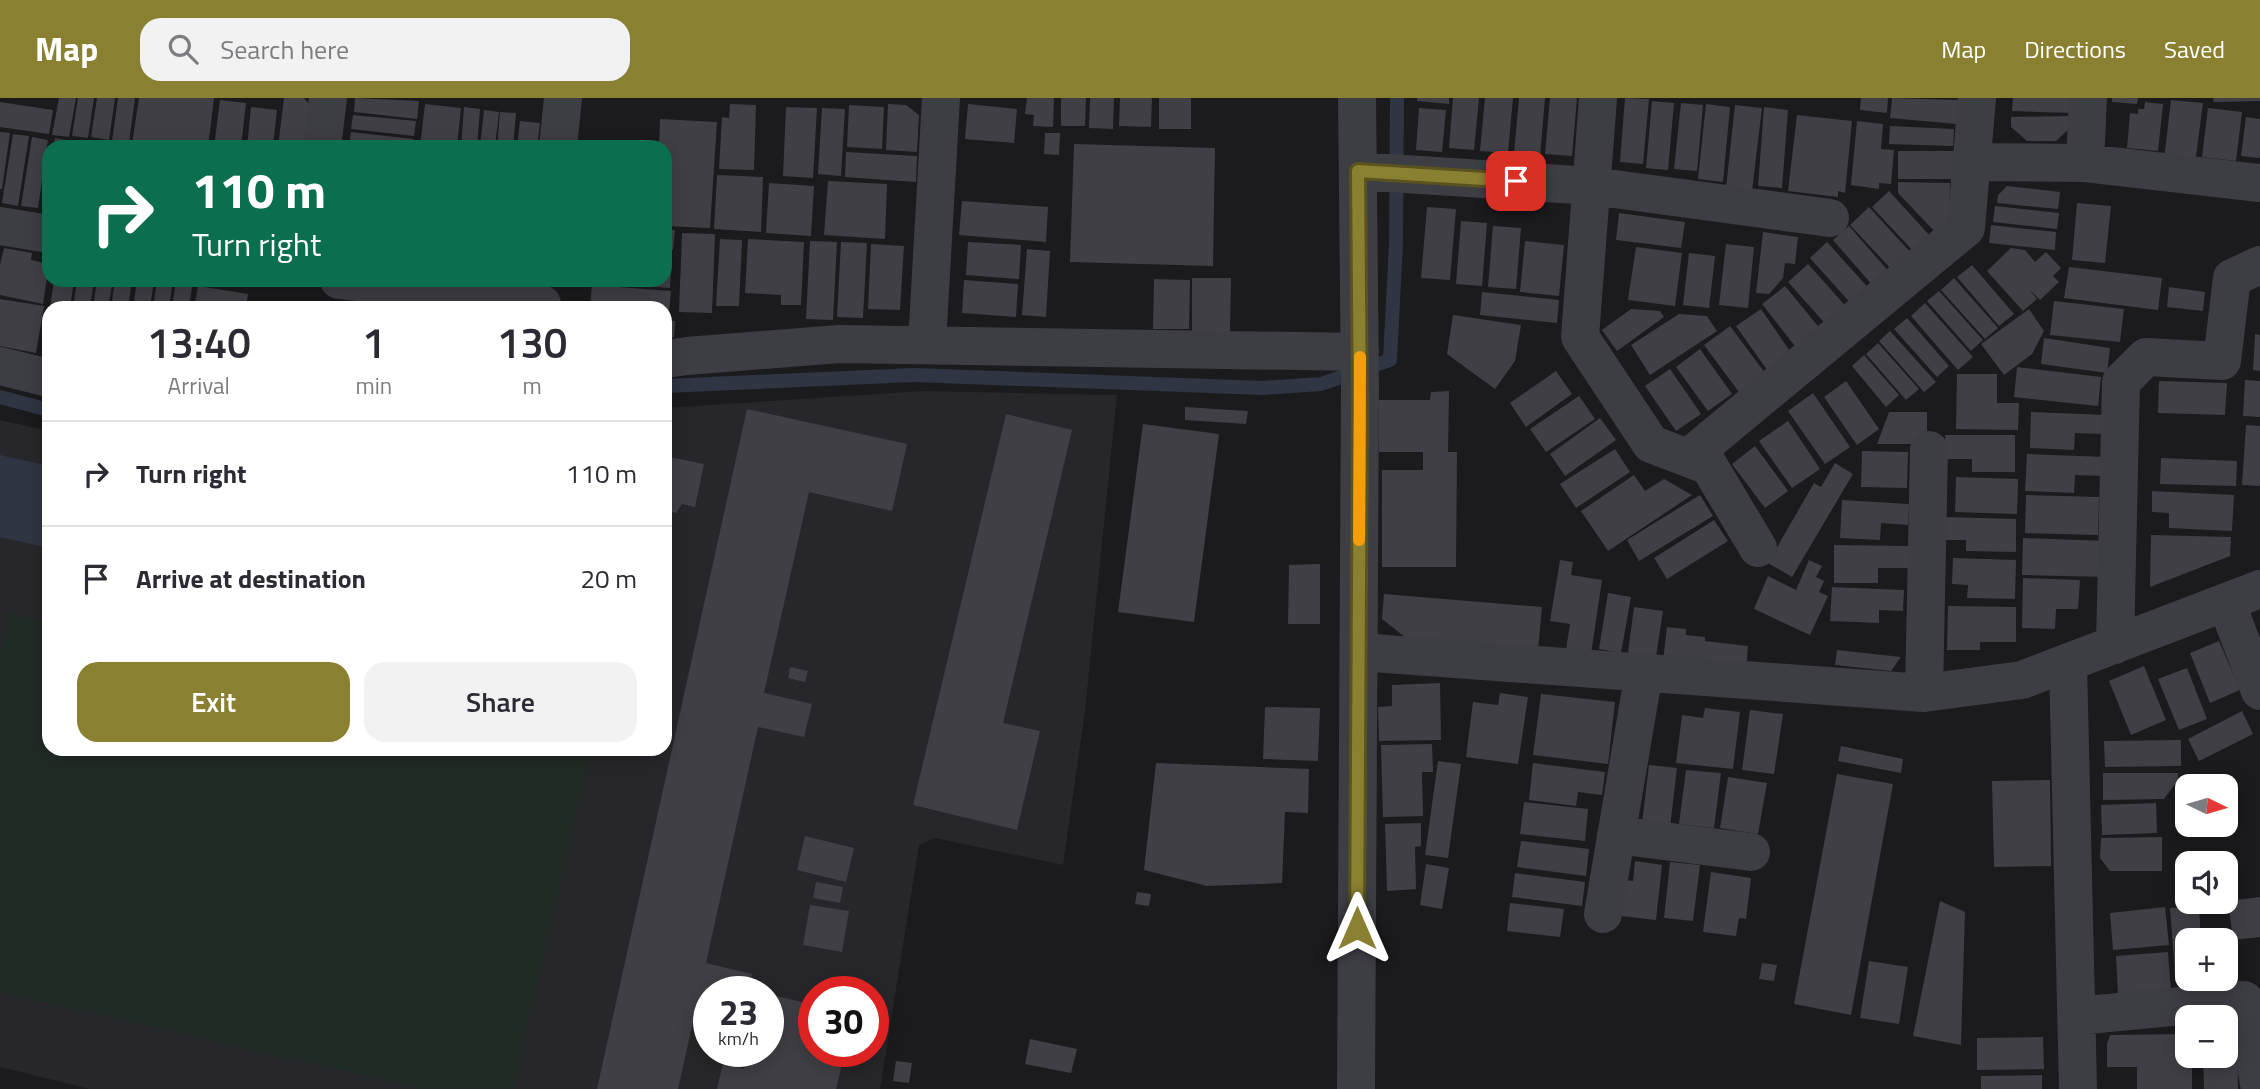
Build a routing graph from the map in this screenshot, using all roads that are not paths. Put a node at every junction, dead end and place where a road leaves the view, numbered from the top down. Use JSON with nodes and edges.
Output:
{"nodes":[{"id":1,"x":328,"y":98,"type":"edge"},
{"id":2,"x":563,"y":98,"type":"edge"},
{"id":3,"x":941,"y":98,"type":"edge"},
{"id":4,"x":1357,"y":98,"type":"edge"},
{"id":5,"x":1598,"y":98,"type":"edge"},
{"id":6,"x":1977,"y":98,"type":"edge"},
{"id":7,"x":2088,"y":98,"type":"edge"},
{"id":8,"x":323,"y":140,"type":"edge"},
{"id":9,"x":559,"y":140,"type":"edge"},
{"id":10,"x":1972,"y":162,"type":"junction"},
{"id":11,"x":2085,"y":163,"type":"junction"},
{"id":12,"x":1368,"y":171,"type":"junction"},
{"id":13,"x":2260,"y":183,"type":"edge"},
{"id":14,"x":1592,"y":186,"type":"junction"},
{"id":15,"x":1830,"y":219,"type":"dead end"},
{"id":16,"x":0,"y":226,"type":"edge"},
{"id":17,"x":42,"y":233,"type":"edge"},
{"id":18,"x":2260,"y":265,"type":"edge"},
{"id":19,"x":423,"y":287,"type":"edge"},
{"id":20,"x":543,"y":297,"type":"edge"},
{"id":21,"x":927,"y":344,"type":"junction"},
{"id":22,"x":672,"y":358,"type":"edge"},
{"id":23,"x":0,"y":366,"type":"edge"},
{"id":24,"x":1360,"y":367,"type":"junction"},
{"id":25,"x":42,"y":376,"type":"edge"},
{"id":26,"x":1929,"y":450,"type":"dead end"},
{"id":27,"x":1688,"y":458,"type":"junction"},
{"id":28,"x":1758,"y":548,"type":"dead end"},
{"id":29,"x":2243,"y":595,"type":"edge"},
{"id":30,"x":2115,"y":645,"type":"junction"},
{"id":31,"x":1359,"y":652,"type":"junction"},
{"id":32,"x":2068,"y":663,"type":"junction"},
{"id":33,"x":1644,"y":672,"type":"junction"},
{"id":34,"x":2260,"y":691,"type":"edge"},
{"id":35,"x":1924,"y":693,"type":"junction"},
{"id":36,"x":1616,"y":835,"type":"junction"},
{"id":37,"x":1751,"y":852,"type":"dead end"},
{"id":38,"x":1603,"y":914,"type":"dead end"},
{"id":39,"x":2077,"y":1016,"type":"junction"},
{"id":40,"x":1356,"y":1089,"type":"edge"},
{"id":41,"x":2078,"y":1089,"type":"edge"},
{"id":42,"x":2260,"y":1089,"type":"edge"}],
"edges":[{"from":1,"to":8,"type":"street"},
{"from":2,"to":9,"type":"street"},
{"from":3,"to":21,"type":"street"},
{"from":4,"to":12,"type":"street"},
{"from":5,"to":14,"type":"street"},
{"from":6,"to":10,"type":"street"},
{"from":7,"to":11,"type":"street"},
{"from":10,"to":11,"type":"street"},
{"from":10,"to":27,"type":"street"},
{"from":11,"to":13,"type":"street"},
{"from":12,"to":14,"type":"street"},
{"from":12,"to":24,"type":"street"},
{"from":14,"to":15,"type":"street"},
{"from":14,"to":27,"type":"street"},
{"from":16,"to":17,"type":"street"},
{"from":18,"to":30,"type":"street"},
{"from":19,"to":20,"type":"street"},
{"from":21,"to":22,"type":"street"},
{"from":21,"to":24,"type":"street"},
{"from":23,"to":25,"type":"street"},
{"from":24,"to":31,"type":"street"},
{"from":26,"to":35,"type":"street"},
{"from":27,"to":28,"type":"street"},
{"from":29,"to":30,"type":"street"},
{"from":29,"to":34,"type":"street"},
{"from":30,"to":32,"type":"street"},
{"from":31,"to":33,"type":"street"},
{"from":31,"to":40,"type":"street"},
{"from":32,"to":35,"type":"street"},
{"from":32,"to":39,"type":"street"},
{"from":33,"to":35,"type":"street"},
{"from":33,"to":36,"type":"street"},
{"from":36,"to":37,"type":"street"},
{"from":36,"to":38,"type":"street"},
{"from":39,"to":41,"type":"street"},
{"from":39,"to":42,"type":"street"}]}
